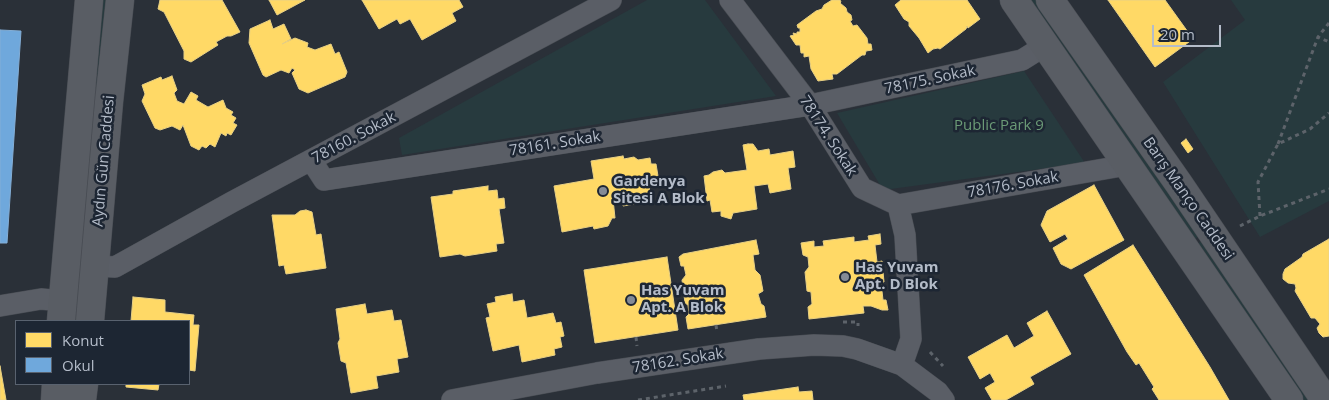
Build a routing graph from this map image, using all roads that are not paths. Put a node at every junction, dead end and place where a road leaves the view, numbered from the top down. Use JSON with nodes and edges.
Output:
{"nodes":[{"id":1,"x":90,"y":0,"type":"edge"},
{"id":2,"x":120,"y":0,"type":"edge"},
{"id":3,"x":611,"y":0,"type":"edge"},
{"id":4,"x":730,"y":0,"type":"edge"},
{"id":5,"x":1014,"y":0,"type":"edge"},
{"id":6,"x":1050,"y":0,"type":"edge"},
{"id":7,"x":1046,"y":45,"type":"junction"},
{"id":8,"x":810,"y":105,"type":"junction"},
{"id":9,"x":311,"y":160,"type":"junction"},
{"id":10,"x":1127,"y":165,"type":"junction"},
{"id":11,"x":898,"y":205,"type":"junction"},
{"id":12,"x":94,"y":266,"type":"junction"},
{"id":13,"x":0,"y":306,"type":"edge"},
{"id":14,"x":62,"y":311,"type":"edge"},
{"id":15,"x":90,"y":320,"type":"edge"},
{"id":16,"x":902,"y":365,"type":"junction"},
{"id":17,"x":56,"y":385,"type":"edge"},
{"id":18,"x":56,"y":385,"type":"edge"},
{"id":19,"x":84,"y":385,"type":"edge"},
{"id":20,"x":488,"y":397,"type":"edge"},
{"id":21,"x":55,"y":400,"type":"edge"},
{"id":22,"x":61,"y":400,"type":"edge"},
{"id":23,"x":82,"y":400,"type":"edge"},
{"id":24,"x":452,"y":400,"type":"edge"},
{"id":25,"x":944,"y":400,"type":"edge"},
{"id":26,"x":1289,"y":400,"type":"edge"},
{"id":27,"x":1325,"y":400,"type":"edge"}],
"edges":[{"from":1,"to":14,"type":"main road","name":"Aydın Gün Caddesi"},
{"from":2,"to":12,"type":"main road","name":"Aydın Gün Caddesi"},
{"from":3,"to":9,"type":"street","name":"78160. Sokak"},
{"from":4,"to":8,"type":"street","name":"78174. Sokak"},
{"from":5,"to":7,"type":"main road","name":"Barış Manço Caddesi"},
{"from":6,"to":27,"type":"main road","name":"Barış Manço Caddesi"},
{"from":7,"to":8,"type":"street","name":"78175. Sokak"},
{"from":7,"to":10,"type":"main road","name":"Barış Manço Caddesi"},
{"from":8,"to":9,"type":"street","name":"78161. Sokak"},
{"from":8,"to":11,"type":"street","name":"78174. Sokak"},
{"from":9,"to":12,"type":"street","name":"78160. Sokak"},
{"from":10,"to":11,"type":"street","name":"78176. Sokak"},
{"from":10,"to":26,"type":"main road","name":"Barış Manço Caddesi"},
{"from":11,"to":16,"type":"street"},
{"from":12,"to":15,"type":"main road","name":"Aydın Gün Caddesi"},
{"from":13,"to":14,"type":"street"},
{"from":16,"to":20,"type":"street","name":"78162. Sokak"},
{"from":16,"to":25,"type":"street"},
{"from":17,"to":21,"type":"main road"},
{"from":18,"to":22,"type":"street"},
{"from":19,"to":23,"type":"main road"},
{"from":20,"to":24,"type":"street","name":"78162. Sokak"}]}
